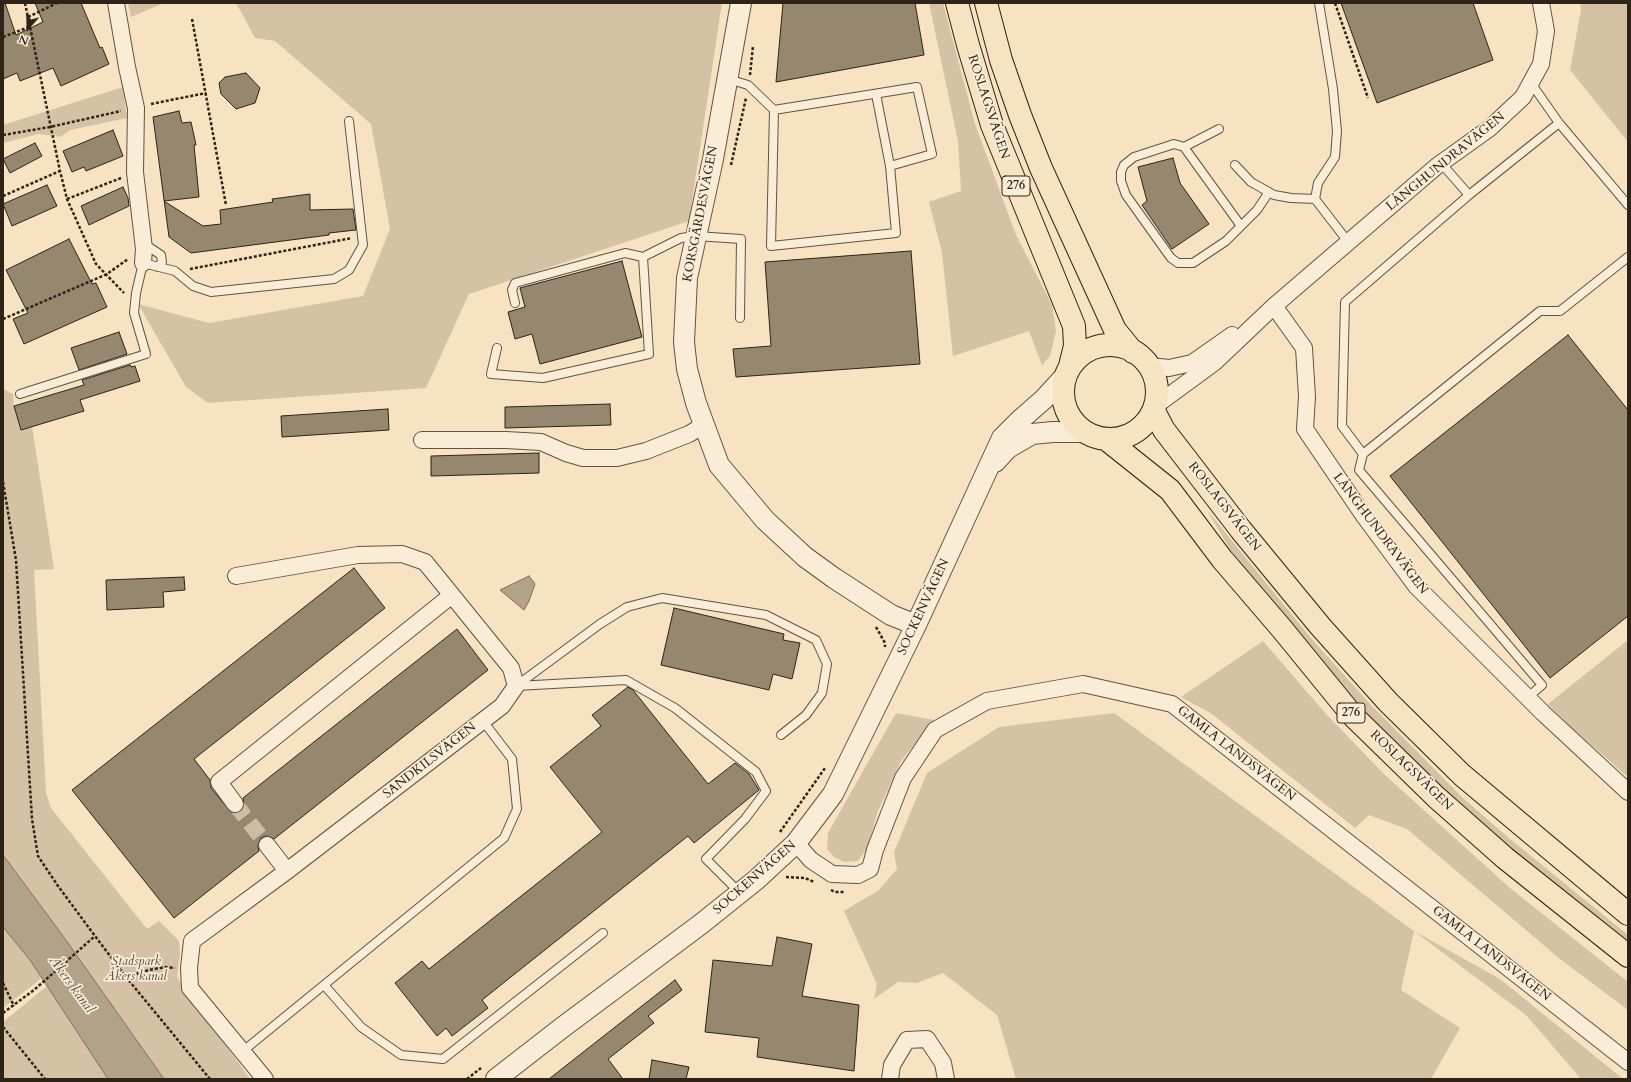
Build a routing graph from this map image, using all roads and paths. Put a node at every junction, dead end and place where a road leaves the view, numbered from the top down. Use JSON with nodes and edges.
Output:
{"nodes":[{"id":1,"x":25,"y":3,"type":"edge"},
{"id":2,"x":57,"y":3,"type":"edge"},
{"id":3,"x":116,"y":3,"type":"edge"},
{"id":4,"x":741,"y":3,"type":"edge"},
{"id":5,"x":957,"y":3,"type":"edge"},
{"id":6,"x":986,"y":3,"type":"edge"},
{"id":7,"x":1319,"y":3,"type":"edge"},
{"id":8,"x":1335,"y":3,"type":"edge"},
{"id":9,"x":1541,"y":3,"type":"edge"},
{"id":10,"x":28,"y":18,"type":"junction"},
{"id":11,"x":192,"y":19,"type":"dead end"},
{"id":12,"x":29,"y":27,"type":"junction"},
{"id":13,"x":3,"y":36,"type":"edge"},
{"id":14,"x":753,"y":39,"type":"dead end"},
{"id":15,"x":727,"y":79,"type":"junction"},
{"id":16,"x":1531,"y":83,"type":"junction"},
{"id":17,"x":748,"y":84,"type":"junction"},
{"id":18,"x":206,"y":93,"type":"junction"},
{"id":19,"x":876,"y":94,"type":"junction"},
{"id":20,"x":1368,"y":98,"type":"dead end"},
{"id":21,"x":136,"y":108,"type":"junction"},
{"id":22,"x":774,"y":110,"type":"junction"},
{"id":23,"x":350,"y":121,"type":"dead end"},
{"id":24,"x":1559,"y":123,"type":"junction"},
{"id":25,"x":50,"y":127,"type":"junction"},
{"id":26,"x":1219,"y":129,"type":"dead end"},
{"id":27,"x":3,"y":135,"type":"edge"},
{"id":28,"x":1184,"y":147,"type":"junction"},
{"id":29,"x":1441,"y":163,"type":"junction"},
{"id":30,"x":1235,"y":165,"type":"dead end"},
{"id":31,"x":890,"y":166,"type":"junction"},
{"id":32,"x":730,"y":170,"type":"dead end"},
{"id":33,"x":60,"y":171,"type":"junction"},
{"id":34,"x":135,"y":172,"type":"junction"},
{"id":35,"x":1269,"y":192,"type":"junction"},
{"id":36,"x":1469,"y":195,"type":"junction"},
{"id":37,"x":3,"y":196,"type":"edge"},
{"id":38,"x":68,"y":199,"type":"junction"},
{"id":39,"x":1315,"y":199,"type":"junction"},
{"id":40,"x":226,"y":205,"type":"dead end"},
{"id":41,"x":1628,"y":205,"type":"edge"},
{"id":42,"x":1241,"y":226,"type":"junction"},
{"id":43,"x":362,"y":236,"type":"junction"},
{"id":44,"x":696,"y":236,"type":"junction"},
{"id":45,"x":1349,"y":242,"type":"junction"},
{"id":46,"x":147,"y":256,"type":"junction"},
{"id":47,"x":643,"y":257,"type":"junction"},
{"id":48,"x":1628,"y":257,"type":"edge"},
{"id":49,"x":175,"y":271,"type":"junction"},
{"id":50,"x":107,"y":274,"type":"junction"},
{"id":51,"x":135,"y":303,"type":"junction"},
{"id":52,"x":515,"y":303,"type":"dead end"},
{"id":53,"x":1274,"y":306,"type":"junction"},
{"id":54,"x":740,"y":318,"type":"dead end"},
{"id":55,"x":3,"y":319,"type":"edge"},
{"id":56,"x":497,"y":348,"type":"dead end"},
{"id":57,"x":1141,"y":359,"type":"junction"},
{"id":58,"x":1068,"y":371,"type":"junction"},
{"id":59,"x":20,"y":394,"type":"dead end"},
{"id":60,"x":1154,"y":409,"type":"junction"},
{"id":61,"x":704,"y":425,"type":"junction"},
{"id":62,"x":1085,"y":432,"type":"junction"},
{"id":63,"x":1106,"y":439,"type":"junction"},
{"id":64,"x":422,"y":440,"type":"dead end"},
{"id":65,"x":1363,"y":454,"type":"junction"},
{"id":66,"x":986,"y":472,"type":"junction"},
{"id":67,"x":3,"y":482,"type":"edge"},
{"id":68,"x":236,"y":576,"type":"dead end"},
{"id":69,"x":452,"y":596,"type":"junction"},
{"id":70,"x":871,"y":603,"type":"junction"},
{"id":71,"x":916,"y":625,"type":"junction"},
{"id":72,"x":884,"y":650,"type":"dead end"},
{"id":73,"x":516,"y":686,"type":"junction"},
{"id":74,"x":1527,"y":698,"type":"junction"},
{"id":75,"x":483,"y":721,"type":"junction"},
{"id":76,"x":781,"y":735,"type":"dead end"},
{"id":77,"x":828,"y":761,"type":"dead end"},
{"id":78,"x":1628,"y":792,"type":"edge"},
{"id":79,"x":236,"y":804,"type":"tunnel mouth"},
{"id":80,"x":778,"y":835,"type":"dead end"},
{"id":81,"x":796,"y":843,"type":"junction"},
{"id":82,"x":267,"y":845,"type":"tunnel mouth"},
{"id":83,"x":287,"y":871,"type":"junction"},
{"id":84,"x":805,"y":878,"type":"dead end"},
{"id":85,"x":817,"y":884,"type":"dead end"},
{"id":86,"x":829,"y":889,"type":"dead end"},
{"id":87,"x":848,"y":892,"type":"dead end"},
{"id":88,"x":740,"y":893,"type":"junction"},
{"id":89,"x":1628,"y":914,"type":"edge"},
{"id":90,"x":604,"y":933,"type":"dead end"},
{"id":91,"x":95,"y":936,"type":"junction"},
{"id":92,"x":1628,"y":956,"type":"edge"},
{"id":93,"x":190,"y":968,"type":"junction"},
{"id":94,"x":126,"y":977,"type":"junction"},
{"id":95,"x":3,"y":983,"type":"edge"},
{"id":96,"x":324,"y":985,"type":"junction"},
{"id":97,"x":14,"y":1006,"type":"junction"},
{"id":98,"x":3,"y":1013,"type":"edge"},
{"id":99,"x":3,"y":1027,"type":"edge"},
{"id":100,"x":243,"y":1051,"type":"junction"},
{"id":101,"x":1628,"y":1062,"type":"edge"},
{"id":102,"x":491,"y":1072,"type":"edge"},
{"id":103,"x":45,"y":1079,"type":"edge"},
{"id":104,"x":210,"y":1079,"type":"edge"},
{"id":105,"x":265,"y":1079,"type":"edge"},
{"id":106,"x":467,"y":1079,"type":"edge"},
{"id":107,"x":890,"y":1079,"type":"edge"},
{"id":108,"x":946,"y":1079,"type":"edge"}],
"edges":[{"from":1,"to":10,"type":"path"},
{"from":2,"to":10,"type":"path"},
{"from":3,"to":21,"type":"street"},
{"from":4,"to":15,"type":"street","name":"KORSGÄRDESVÄGEN"},
{"from":5,"to":58,"type":"main road","name":"ROSLAGSVÄGEN","number":"276"},
{"from":6,"to":57,"type":"main road","name":"ROSLAGSVÄGEN","number":"276"},
{"from":7,"to":39,"type":"lane"},
{"from":8,"to":20,"type":"path"},
{"from":9,"to":16,"type":"street","name":"LÅNGHUNDRAVÄGEN"},
{"from":10,"to":12,"type":"path"},
{"from":11,"to":18,"type":"path"},
{"from":12,"to":13,"type":"path"},
{"from":12,"to":25,"type":"path"},
{"from":14,"to":17,"type":"path"},
{"from":15,"to":17,"type":"lane"},
{"from":15,"to":44,"type":"street","name":"KORSGÄRDESVÄGEN"},
{"from":16,"to":24,"type":"lane"},
{"from":16,"to":29,"type":"street","name":"LÅNGHUNDRAVÄGEN"},
{"from":17,"to":22,"type":"lane"},
{"from":17,"to":32,"type":"path"},
{"from":18,"to":21,"type":"path"},
{"from":18,"to":40,"type":"path"},
{"from":19,"to":22,"type":"lane"},
{"from":19,"to":31,"type":"lane"},
{"from":19,"to":31,"type":"lane"},
{"from":21,"to":25,"type":"path"},
{"from":21,"to":34,"type":"street"},
{"from":22,"to":31,"type":"lane"},
{"from":23,"to":43,"type":"lane"},
{"from":24,"to":36,"type":"lane"},
{"from":24,"to":41,"type":"lane"},
{"from":25,"to":27,"type":"path"},
{"from":25,"to":33,"type":"path"},
{"from":26,"to":28,"type":"lane"},
{"from":28,"to":42,"type":"lane"},
{"from":28,"to":42,"type":"lane"},
{"from":29,"to":36,"type":"lane"},
{"from":29,"to":45,"type":"street","name":"LÅNGHUNDRAVÄGEN"},
{"from":30,"to":35,"type":"lane"},
{"from":33,"to":37,"type":"path"},
{"from":33,"to":38,"type":"path"},
{"from":34,"to":38,"type":"path"},
{"from":34,"to":46,"type":"street"},
{"from":35,"to":39,"type":"lane"},
{"from":35,"to":42,"type":"lane"},
{"from":36,"to":65,"type":"lane"},
{"from":38,"to":50,"type":"path"},
{"from":39,"to":45,"type":"lane"},
{"from":43,"to":49,"type":"path"},
{"from":43,"to":49,"type":"lane"},
{"from":44,"to":47,"type":"lane"},
{"from":44,"to":54,"type":"lane"},
{"from":44,"to":61,"type":"street","name":"KORSGÄRDESVÄGEN"},
{"from":45,"to":53,"type":"street","name":"LÅNGHUNDRAVÄGEN"},
{"from":46,"to":49,"type":"lane"},
{"from":46,"to":50,"type":"path"},
{"from":46,"to":51,"type":"lane"},
{"from":47,"to":52,"type":"lane"},
{"from":47,"to":56,"type":"lane"},
{"from":48,"to":65,"type":"lane"},
{"from":50,"to":51,"type":"path"},
{"from":50,"to":55,"type":"path"},
{"from":51,"to":59,"type":"lane"},
{"from":53,"to":57,"type":"street","name":"LÅNGHUNDRAVÄGEN"},
{"from":53,"to":60,"type":"street","name":"LÅNGHUNDRAVÄGEN"},
{"from":53,"to":74,"type":"street","name":"LÅNGHUNDRAVÄGEN"},
{"from":57,"to":58,"type":"main road"},
{"from":57,"to":60,"type":"main road"},
{"from":58,"to":62,"type":"main road"},
{"from":58,"to":66,"type":"street","name":"SOCKENVÄGEN"},
{"from":60,"to":63,"type":"main road"},
{"from":60,"to":89,"type":"main road","name":"ROSLAGSVÄGEN","number":"276"},
{"from":61,"to":64,"type":"street"},
{"from":61,"to":70,"type":"street","name":"KORSGÄRDESVÄGEN"},
{"from":62,"to":63,"type":"main road"},
{"from":62,"to":66,"type":"street","name":"SOCKENVÄGEN"},
{"from":63,"to":92,"type":"main road","name":"ROSLAGSVÄGEN","number":"276"},
{"from":65,"to":74,"type":"lane"},
{"from":66,"to":71,"type":"street","name":"SOCKENVÄGEN"},
{"from":67,"to":91,"type":"path"},
{"from":68,"to":69,"type":"street"},
{"from":69,"to":73,"type":"street"},
{"from":69,"to":79,"type":"street"},
{"from":70,"to":71,"type":"street","name":"KORSGÄRDESVÄGEN"},
{"from":70,"to":72,"type":"path"},
{"from":71,"to":81,"type":"street","name":"SOCKENVÄGEN"},
{"from":73,"to":75,"type":"street","name":"SANDKILSVÄGEN"},
{"from":73,"to":76,"type":"lane"},
{"from":73,"to":88,"type":"lane"},
{"from":74,"to":78,"type":"street","name":"LÅNGHUNDRAVÄGEN"},
{"from":75,"to":83,"type":"street","name":"SANDKILSVÄGEN"},
{"from":75,"to":96,"type":"lane"},
{"from":77,"to":80,"type":"path"},
{"from":81,"to":88,"type":"street","name":"SOCKENVÄGEN"},
{"from":81,"to":101,"type":"street","name":"GAMLA LANDSVÄGEN"},
{"from":82,"to":83,"type":"street"},
{"from":83,"to":93,"type":"street","name":"SANDKILSVÄGEN"},
{"from":84,"to":85,"type":"path"},
{"from":86,"to":87,"type":"path"},
{"from":88,"to":102,"type":"street","name":"SOCKENVÄGEN"},
{"from":90,"to":96,"type":"lane"},
{"from":91,"to":94,"type":"path"},
{"from":91,"to":97,"type":"path"},
{"from":93,"to":94,"type":"path"},
{"from":93,"to":100,"type":"street","name":"SANDKILSVÄGEN"},
{"from":94,"to":104,"type":"path"},
{"from":95,"to":97,"type":"path"},
{"from":96,"to":100,"type":"lane"},
{"from":97,"to":98,"type":"path"},
{"from":99,"to":103,"type":"path"},
{"from":100,"to":105,"type":"street","name":"SANDKILSVÄGEN"},
{"from":102,"to":106,"type":"path"},
{"from":107,"to":108,"type":"street"}]}
